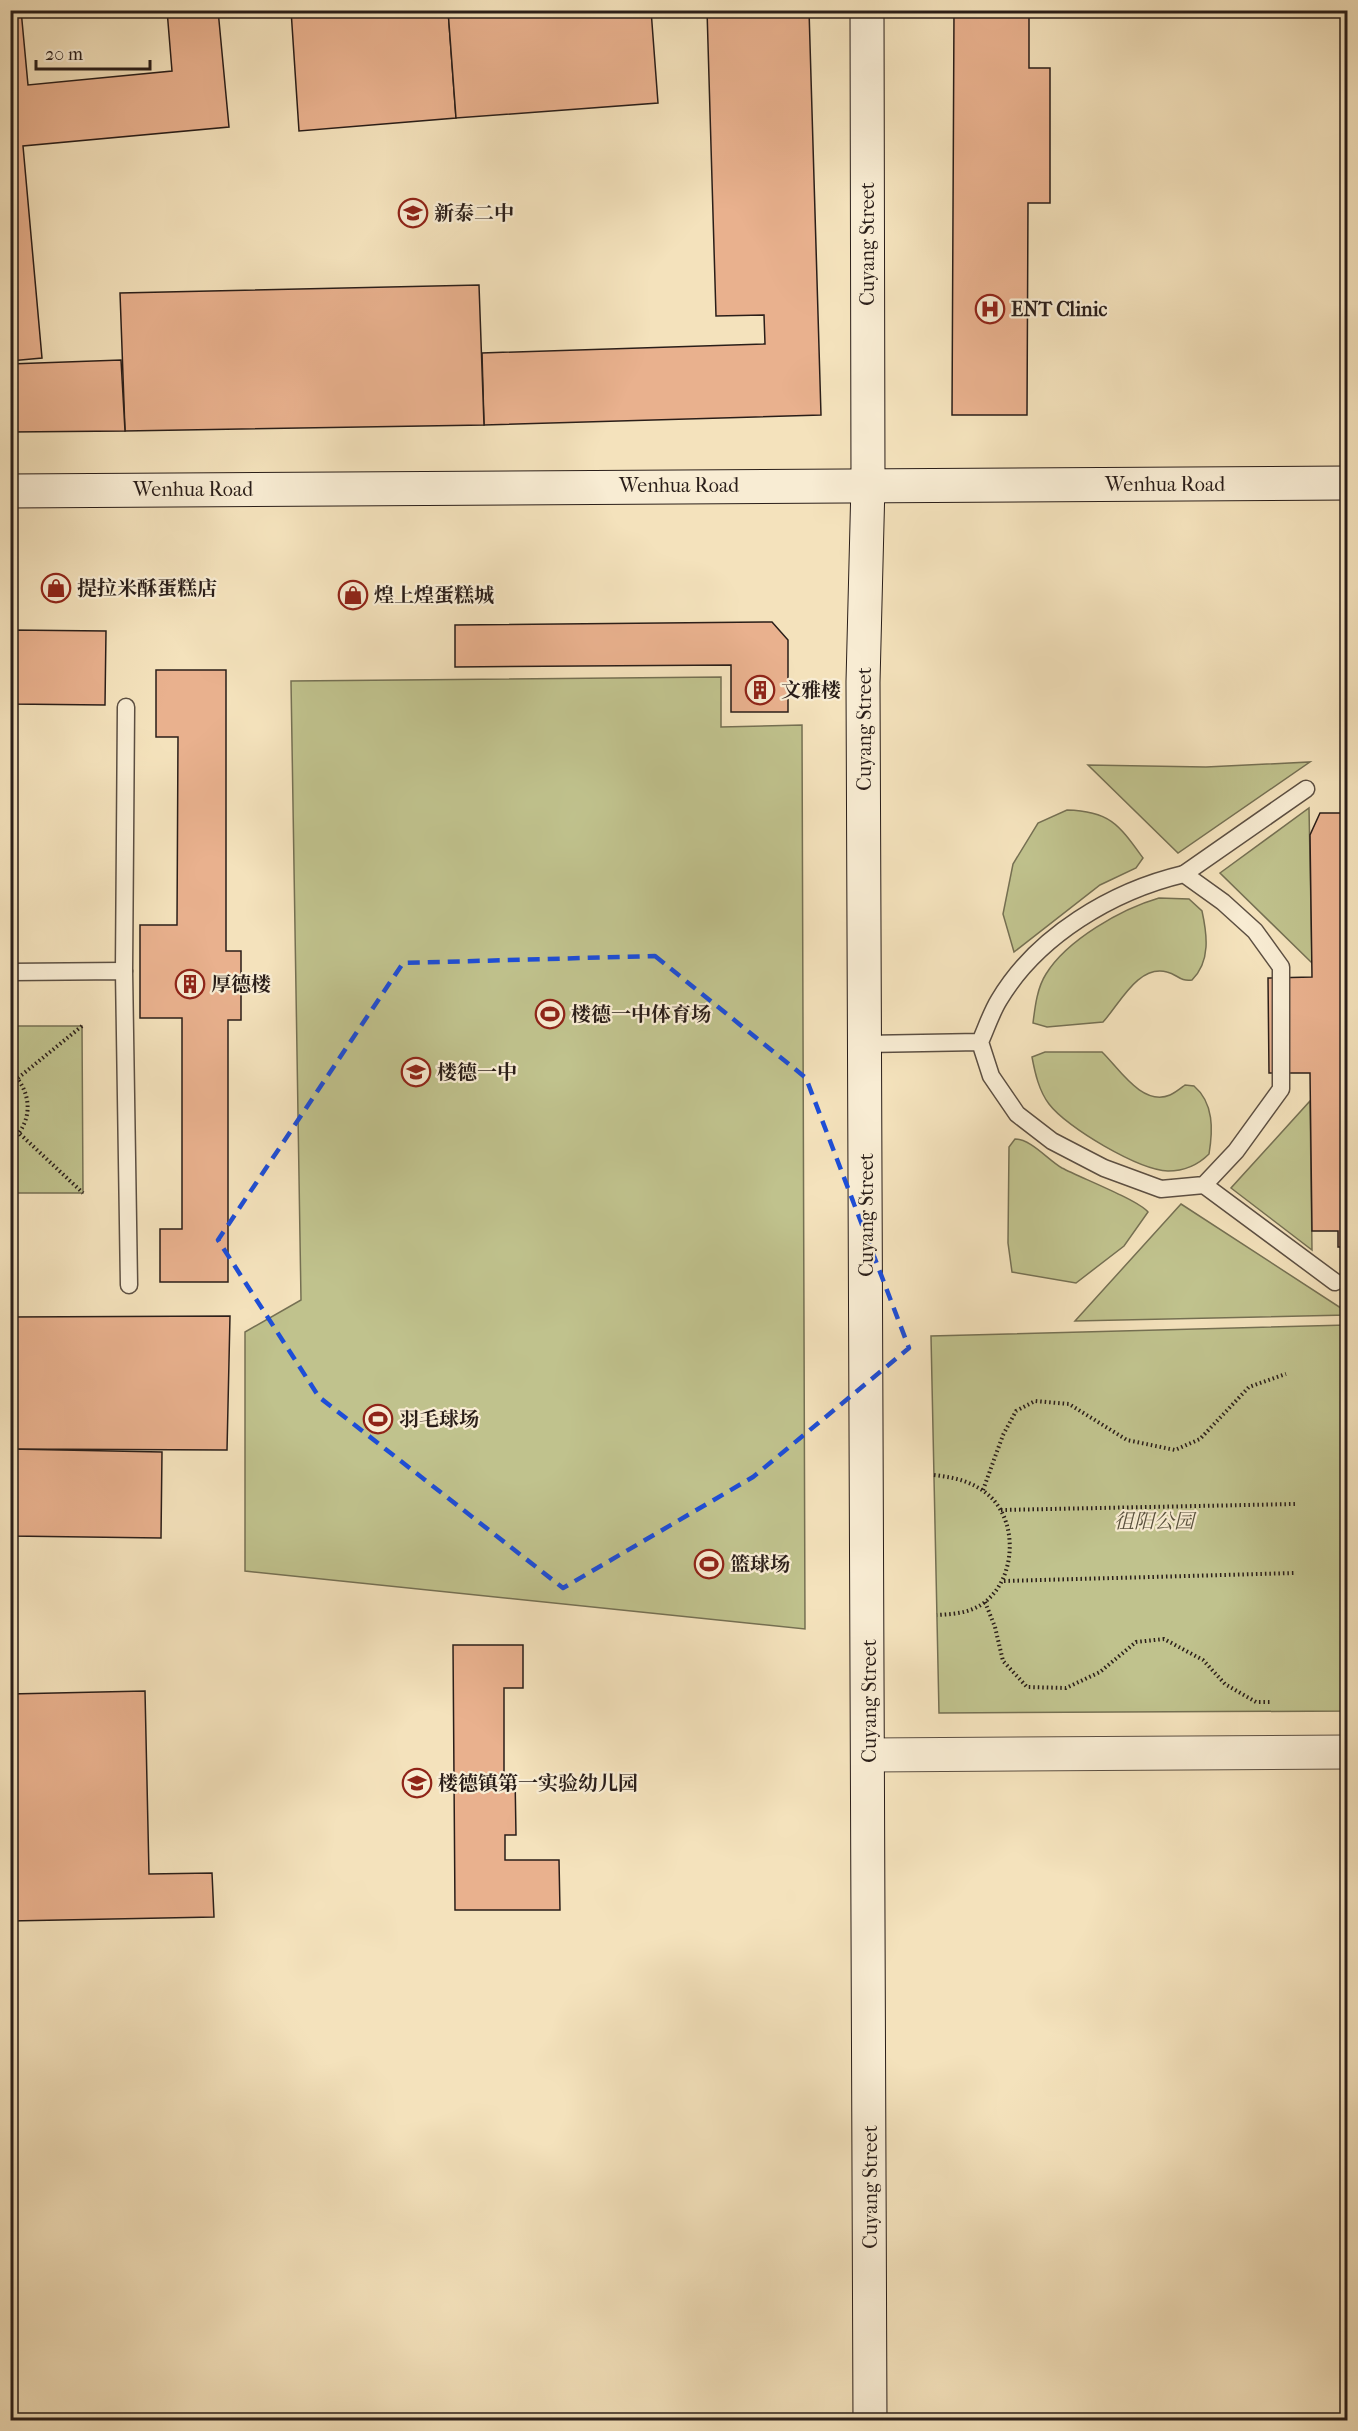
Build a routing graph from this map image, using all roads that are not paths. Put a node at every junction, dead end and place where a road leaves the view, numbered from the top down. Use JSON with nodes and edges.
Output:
{"nodes":[{"id":1,"x":867,"y":10,"type":"edge"},
{"id":2,"x":1347,"y":483,"type":"edge"},
{"id":3,"x":868,"y":484,"type":"junction"},
{"id":4,"x":10,"y":490,"type":"edge"},
{"id":5,"x":126,"y":707,"type":"dead end"},
{"id":6,"x":1306,"y":789,"type":"dead end"},
{"id":7,"x":1184,"y":874,"type":"junction"},
{"id":8,"x":124,"y":971,"type":"junction"},
{"id":9,"x":10,"y":972,"type":"edge"},
{"id":10,"x":980,"y":1042,"type":"junction"},
{"id":11,"x":865,"y":1044,"type":"junction"},
{"id":12,"x":1204,"y":1185,"type":"junction"},
{"id":13,"x":1335,"y":1282,"type":"dead end"},
{"id":14,"x":129,"y":1285,"type":"dead end"},
{"id":15,"x":1347,"y":1752,"type":"edge"},
{"id":16,"x":869,"y":1755,"type":"junction"},
{"id":17,"x":870,"y":2421,"type":"edge"}],
"edges":[{"from":1,"to":3,"type":"street","name":"Cuyang Street"},
{"from":2,"to":3,"type":"street","name":"Wenhua Road"},
{"from":3,"to":4,"type":"street","name":"Wenhua Road"},
{"from":3,"to":11,"type":"street","name":"Cuyang Street"},
{"from":5,"to":8,"type":"lane"},
{"from":6,"to":7,"type":"lane"},
{"from":7,"to":10,"type":"lane"},
{"from":7,"to":12,"type":"lane"},
{"from":8,"to":9,"type":"lane"},
{"from":8,"to":14,"type":"lane"},
{"from":10,"to":11,"type":"lane"},
{"from":10,"to":12,"type":"lane"},
{"from":11,"to":16,"type":"street","name":"Cuyang Street"},
{"from":12,"to":13,"type":"lane"},
{"from":15,"to":16,"type":"street"},
{"from":16,"to":17,"type":"street","name":"Cuyang Street"}]}
